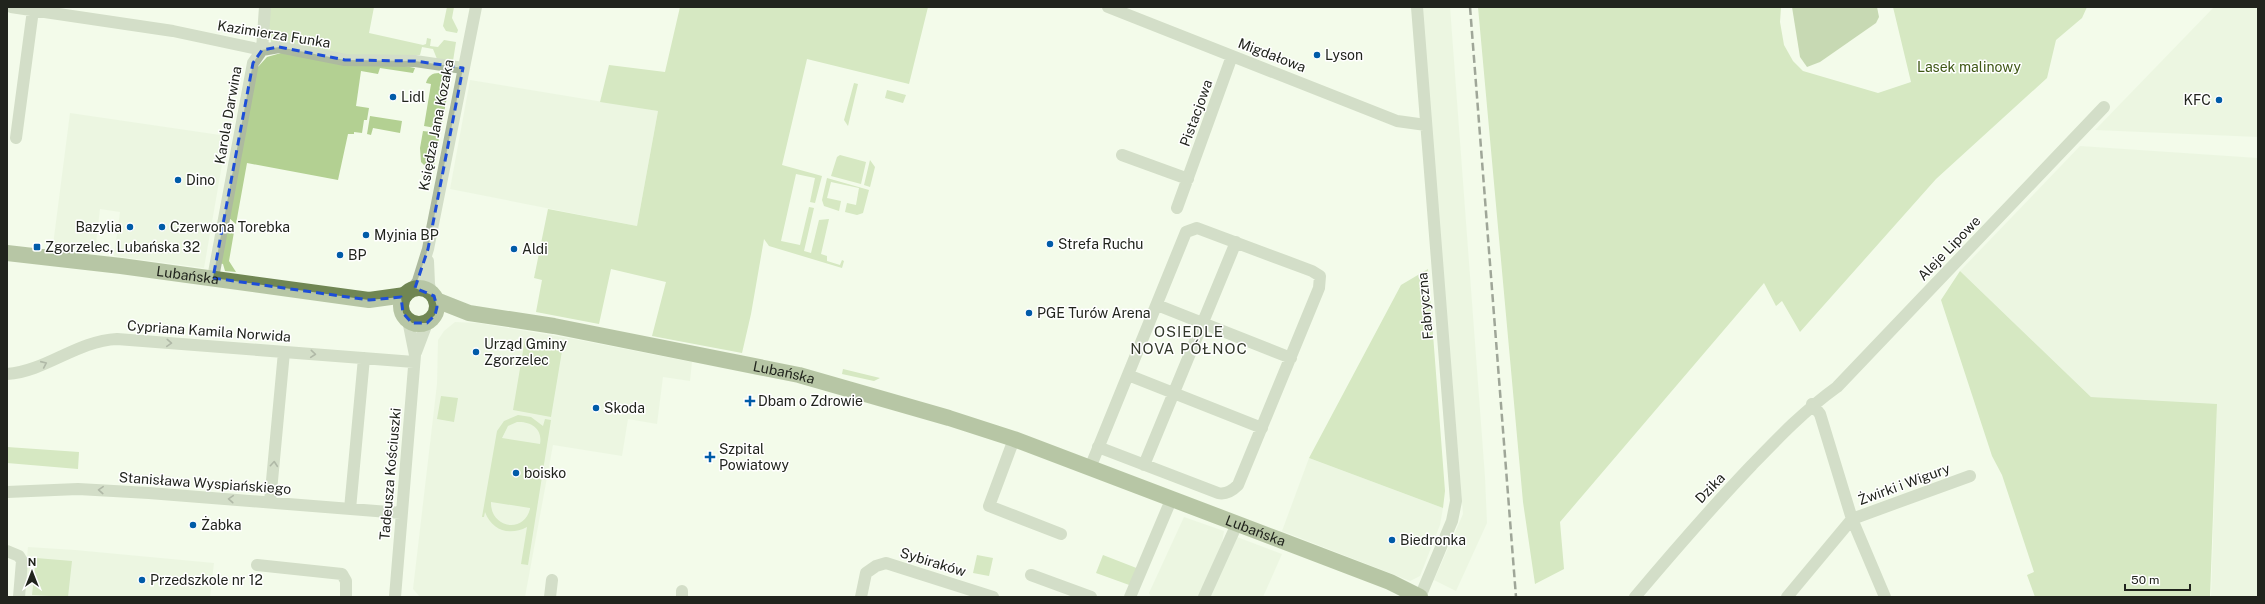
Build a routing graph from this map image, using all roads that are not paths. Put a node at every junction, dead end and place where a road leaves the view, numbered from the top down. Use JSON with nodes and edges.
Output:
{"nodes":[{"id":1,"x":11,"y":7,"type":"edge"},
{"id":2,"x":265,"y":7,"type":"edge"},
{"id":3,"x":476,"y":7,"type":"edge"},
{"id":4,"x":1108,"y":7,"type":"edge"},
{"id":5,"x":1417,"y":7,"type":"edge"},
{"id":6,"x":33,"y":10,"type":"junction"},
{"id":7,"x":262,"y":50,"type":"junction"},
{"id":8,"x":1232,"y":56,"type":"junction"},
{"id":9,"x":463,"y":68,"type":"junction"},
{"id":10,"x":2104,"y":107,"type":"dead end"},
{"id":11,"x":1426,"y":125,"type":"junction"},
{"id":12,"x":16,"y":138,"type":"dead end"},
{"id":13,"x":1122,"y":155,"type":"dead end"},
{"id":14,"x":1188,"y":179,"type":"junction"},
{"id":15,"x":1177,"y":208,"type":"dead end"},
{"id":16,"x":1236,"y":242,"type":"junction"},
{"id":17,"x":428,"y":249,"type":"junction"},
{"id":18,"x":7,"y":252,"type":"edge"},
{"id":19,"x":214,"y":278,"type":"junction"},
{"id":20,"x":409,"y":293,"type":"junction"},
{"id":21,"x":434,"y":297,"type":"junction"},
{"id":22,"x":369,"y":300,"type":"junction"},
{"id":23,"x":1157,"y":305,"type":"junction"},
{"id":24,"x":469,"y":314,"type":"junction"},
{"id":25,"x":405,"y":316,"type":"junction"},
{"id":26,"x":430,"y":320,"type":"junction"},
{"id":27,"x":1202,"y":323,"type":"junction"},
{"id":28,"x":284,"y":352,"type":"junction"},
{"id":29,"x":364,"y":358,"type":"junction"},
{"id":30,"x":415,"y":358,"type":"junction"},
{"id":31,"x":1291,"y":358,"type":"junction"},
{"id":32,"x":7,"y":374,"type":"edge"},
{"id":33,"x":1128,"y":375,"type":"junction"},
{"id":34,"x":1173,"y":393,"type":"junction"},
{"id":35,"x":1812,"y":404,"type":"junction"},
{"id":36,"x":1262,"y":428,"type":"junction"},
{"id":37,"x":1014,"y":439,"type":"junction"},
{"id":38,"x":1098,"y":447,"type":"junction"},
{"id":39,"x":1144,"y":465,"type":"junction"},
{"id":40,"x":1090,"y":468,"type":"junction"},
{"id":41,"x":1970,"y":476,"type":"dead end"},
{"id":42,"x":7,"y":492,"type":"edge"},
{"id":43,"x":1171,"y":500,"type":"junction"},
{"id":44,"x":270,"y":502,"type":"junction"},
{"id":45,"x":350,"y":509,"type":"junction"},
{"id":46,"x":401,"y":513,"type":"junction"},
{"id":47,"x":1852,"y":519,"type":"junction"},
{"id":48,"x":1237,"y":524,"type":"junction"},
{"id":49,"x":1061,"y":534,"type":"dead end"},
{"id":50,"x":7,"y":552,"type":"edge"},
{"id":51,"x":257,"y":565,"type":"dead end"},
{"id":52,"x":1031,"y":575,"type":"dead end"},
{"id":53,"x":552,"y":580,"type":"dead end"},
{"id":54,"x":1073,"y":594,"type":"edge"},
{"id":55,"x":19,"y":597,"type":"edge"},
{"id":56,"x":346,"y":597,"type":"edge"},
{"id":57,"x":395,"y":597,"type":"edge"},
{"id":58,"x":550,"y":597,"type":"edge"},
{"id":59,"x":861,"y":597,"type":"edge"},
{"id":60,"x":993,"y":597,"type":"edge"},
{"id":61,"x":1091,"y":597,"type":"edge"},
{"id":62,"x":1130,"y":597,"type":"edge"},
{"id":63,"x":1204,"y":597,"type":"edge"},
{"id":64,"x":1420,"y":597,"type":"edge"},
{"id":65,"x":1635,"y":597,"type":"edge"},
{"id":66,"x":1787,"y":597,"type":"edge"},
{"id":67,"x":1885,"y":597,"type":"edge"}],
"edges":[{"from":1,"to":6,"type":"street","name":"Kazimierza Funka"},
{"from":2,"to":7,"type":"street","name":"Karola Darwina"},
{"from":3,"to":9,"type":"street","name":"Księdza Jana Kozaka"},
{"from":4,"to":8,"type":"street","name":"Migdałowa"},
{"from":5,"to":11,"type":"street","name":"Fabryczna"},
{"from":6,"to":7,"type":"street","name":"Kazimierza Funka"},
{"from":6,"to":12,"type":"street"},
{"from":7,"to":9,"type":"street","name":"Kazimierza Funka"},
{"from":7,"to":19,"type":"street","name":"Karola Darwina"},
{"from":8,"to":11,"type":"street","name":"Migdałowa"},
{"from":8,"to":14,"type":"street","name":"Pistacjowa"},
{"from":9,"to":17,"type":"street","name":"Księdza Jana Kozaka"},
{"from":10,"to":35,"type":"street","name":"Aleje Lipowe"},
{"from":11,"to":64,"type":"street","name":"Fabryczna"},
{"from":13,"to":14,"type":"street"},
{"from":14,"to":15,"type":"street","name":"Pistacjowa"},
{"from":16,"to":23,"type":"street"},
{"from":16,"to":27,"type":"street"},
{"from":16,"to":31,"type":"street"},
{"from":17,"to":20,"type":"street","name":"Księdza Jana Kozaka"},
{"from":17,"to":21,"type":"street","name":"Księdza Jana Kozaka"},
{"from":18,"to":19,"type":"main road","name":"Lubańska"},
{"from":19,"to":22,"type":"main road","name":"Lubańska"},
{"from":20,"to":21,"type":"main road"},
{"from":20,"to":22,"type":"main road","name":"Lubańska"},
{"from":20,"to":25,"type":"main road"},
{"from":21,"to":24,"type":"main road","name":"Lubańska"},
{"from":21,"to":26,"type":"main road"},
{"from":22,"to":25,"type":"main road","name":"Lubańska"},
{"from":23,"to":27,"type":"street"},
{"from":23,"to":33,"type":"street"},
{"from":24,"to":26,"type":"main road","name":"Lubańska"},
{"from":24,"to":37,"type":"main road","name":"Lubańska"},
{"from":25,"to":26,"type":"main road"},
{"from":25,"to":30,"type":"street","name":"Tadeusza Kościuszki"},
{"from":26,"to":30,"type":"street","name":"Tadeusza Kościuszki"},
{"from":27,"to":31,"type":"street"},
{"from":27,"to":34,"type":"street"},
{"from":28,"to":29,"type":"street","name":"Cypriana Kamila Norwida","one_way":true},
{"from":32,"to":28,"type":"street","name":"Cypriana Kamila Norwida","one_way":true},
{"from":44,"to":28,"type":"street","one_way":true},
{"from":29,"to":30,"type":"street","name":"Cypriana Kamila Norwida"},
{"from":29,"to":45,"type":"street"},
{"from":30,"to":46,"type":"street","name":"Tadeusza Kościuszki"},
{"from":31,"to":36,"type":"street"},
{"from":33,"to":34,"type":"street"},
{"from":33,"to":38,"type":"street"},
{"from":34,"to":36,"type":"street"},
{"from":34,"to":39,"type":"street"},
{"from":35,"to":47,"type":"street"},
{"from":35,"to":65,"type":"street","name":"Dzika"},
{"from":36,"to":39,"type":"street"},
{"from":37,"to":40,"type":"main road","name":"Lubańska"},
{"from":37,"to":49,"type":"street"},
{"from":38,"to":39,"type":"street"},
{"from":38,"to":40,"type":"street"},
{"from":40,"to":43,"type":"main road","name":"Lubańska"},
{"from":41,"to":47,"type":"street","name":"Żwirki i Wigury"},
{"from":44,"to":42,"type":"street","name":"Stanisława Wyspiańskiego","one_way":true},
{"from":43,"to":48,"type":"main road","name":"Lubańska"},
{"from":43,"to":62,"type":"street"},
{"from":44,"to":45,"type":"street","name":"Stanisława Wyspiańskiego"},
{"from":45,"to":46,"type":"street","name":"Stanisława Wyspiańskiego"},
{"from":46,"to":57,"type":"street","name":"Tadeusza Kościuszki"},
{"from":47,"to":66,"type":"street","name":"Żwirki i Wigury"},
{"from":47,"to":67,"type":"street"},
{"from":48,"to":63,"type":"street"},
{"from":48,"to":64,"type":"main road","name":"Lubańska"},
{"from":50,"to":55,"type":"street"},
{"from":51,"to":56,"type":"street"},
{"from":52,"to":54,"type":"street"},
{"from":53,"to":58,"type":"street"},
{"from":54,"to":61,"type":"street"},
{"from":59,"to":60,"type":"street","name":"Sybiraków"}]}
